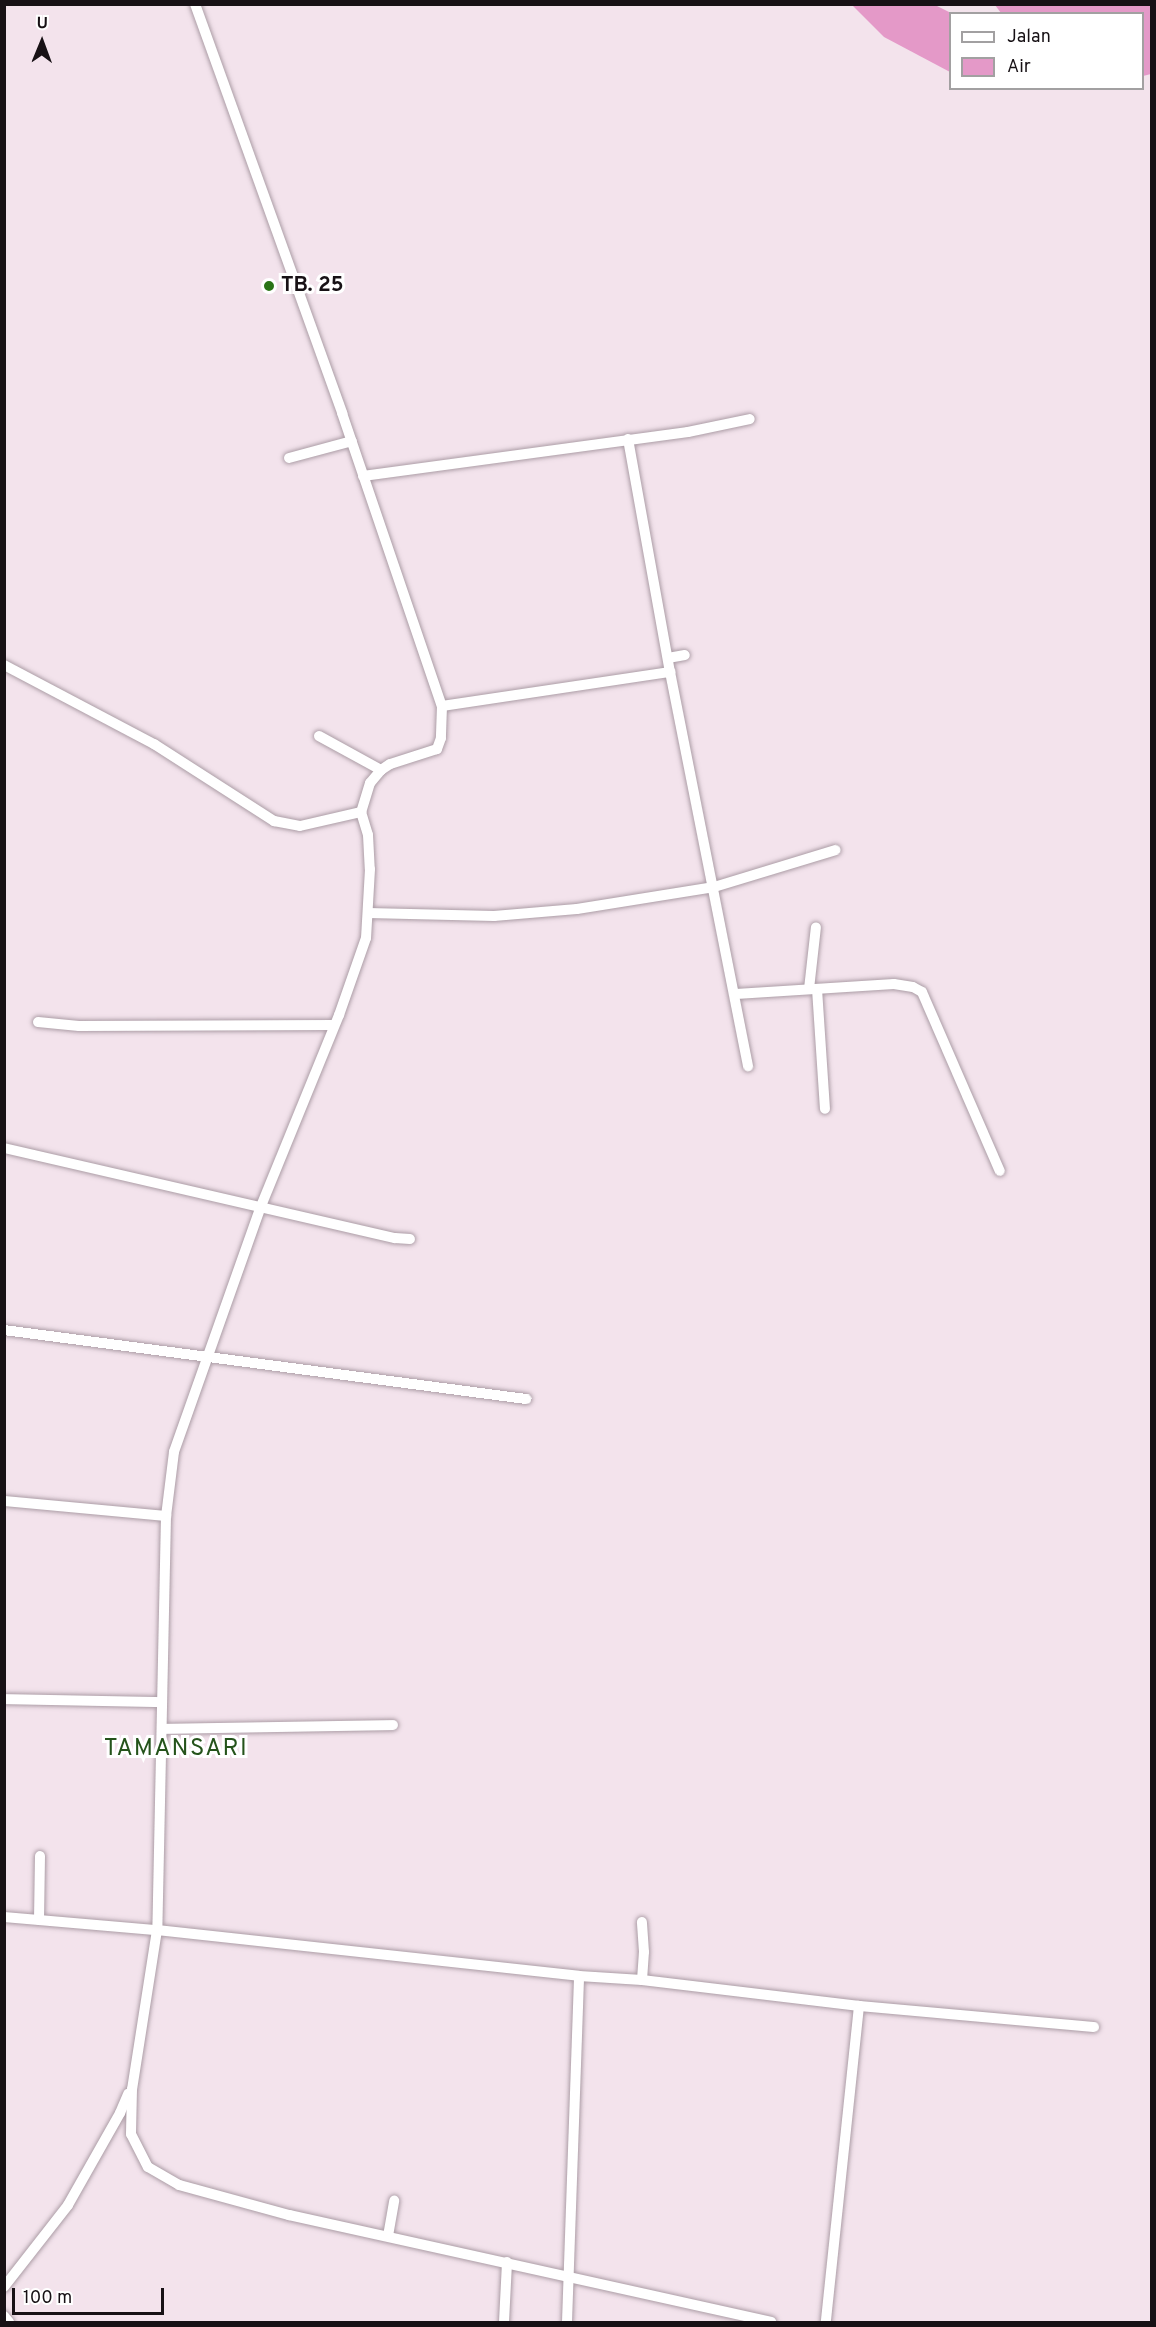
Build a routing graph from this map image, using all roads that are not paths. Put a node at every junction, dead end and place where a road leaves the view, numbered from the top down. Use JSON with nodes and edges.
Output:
{"nodes":[{"id":1,"x":195,"y":4,"type":"edge"},
{"id":2,"x":750,"y":419,"type":"dead end"},
{"id":3,"x":628,"y":439,"type":"junction"},
{"id":4,"x":352,"y":441,"type":"junction"},
{"id":5,"x":289,"y":458,"type":"dead end"},
{"id":6,"x":363,"y":476,"type":"junction"},
{"id":7,"x":685,"y":655,"type":"dead end"},
{"id":8,"x":668,"y":658,"type":"junction"},
{"id":9,"x":4,"y":665,"type":"edge"},
{"id":10,"x":670,"y":672,"type":"junction"},
{"id":11,"x":442,"y":706,"type":"junction"},
{"id":12,"x":319,"y":736,"type":"dead end"},
{"id":13,"x":381,"y":770,"type":"junction"},
{"id":14,"x":361,"y":812,"type":"junction"},
{"id":15,"x":836,"y":850,"type":"dead end"},
{"id":16,"x":714,"y":887,"type":"junction"},
{"id":17,"x":368,"y":913,"type":"junction"},
{"id":18,"x":816,"y":927,"type":"dead end"},
{"id":19,"x":813,"y":989,"type":"junction"},
{"id":20,"x":736,"y":994,"type":"junction"},
{"id":21,"x":38,"y":1022,"type":"dead end"},
{"id":22,"x":334,"y":1025,"type":"junction"},
{"id":23,"x":748,"y":1066,"type":"dead end"},
{"id":24,"x":825,"y":1109,"type":"dead end"},
{"id":25,"x":4,"y":1148,"type":"edge"},
{"id":26,"x":1000,"y":1170,"type":"dead end"},
{"id":27,"x":261,"y":1206,"type":"junction"},
{"id":28,"x":410,"y":1239,"type":"dead end"},
{"id":29,"x":4,"y":1330,"type":"edge"},
{"id":30,"x":207,"y":1357,"type":"junction"},
{"id":31,"x":526,"y":1399,"type":"dead end"},
{"id":32,"x":4,"y":1501,"type":"edge"},
{"id":33,"x":166,"y":1516,"type":"junction"},
{"id":34,"x":4,"y":1700,"type":"edge"},
{"id":35,"x":162,"y":1702,"type":"junction"},
{"id":36,"x":393,"y":1725,"type":"dead end"},
{"id":37,"x":162,"y":1729,"type":"junction"},
{"id":38,"x":40,"y":1856,"type":"dead end"},
{"id":39,"x":4,"y":1917,"type":"edge"},
{"id":40,"x":39,"y":1920,"type":"junction"},
{"id":41,"x":642,"y":1922,"type":"dead end"},
{"id":42,"x":157,"y":1930,"type":"junction"},
{"id":43,"x":579,"y":1976,"type":"junction"},
{"id":44,"x":642,"y":1980,"type":"junction"},
{"id":45,"x":859,"y":2006,"type":"junction"},
{"id":46,"x":1094,"y":2027,"type":"dead end"},
{"id":47,"x":132,"y":2089,"type":"junction"},
{"id":48,"x":394,"y":2201,"type":"dead end"},
{"id":49,"x":388,"y":2236,"type":"junction"},
{"id":50,"x":507,"y":2262,"type":"junction"},
{"id":51,"x":569,"y":2277,"type":"junction"},
{"id":52,"x":4,"y":2287,"type":"edge"},
{"id":53,"x":4,"y":2316,"type":"edge"},
{"id":54,"x":9,"y":2322,"type":"edge"},
{"id":55,"x":504,"y":2322,"type":"edge"},
{"id":56,"x":567,"y":2322,"type":"edge"},
{"id":57,"x":771,"y":2322,"type":"edge"},
{"id":58,"x":826,"y":2322,"type":"edge"}],
"edges":[{"from":1,"to":4,"type":"street"},
{"from":2,"to":3,"type":"street"},
{"from":3,"to":6,"type":"street"},
{"from":3,"to":8,"type":"street"},
{"from":4,"to":5,"type":"street"},
{"from":4,"to":6,"type":"street"},
{"from":6,"to":11,"type":"street"},
{"from":7,"to":8,"type":"street"},
{"from":8,"to":10,"type":"street"},
{"from":9,"to":14,"type":"street"},
{"from":10,"to":11,"type":"street"},
{"from":10,"to":16,"type":"street"},
{"from":11,"to":13,"type":"street"},
{"from":12,"to":13,"type":"street"},
{"from":13,"to":14,"type":"street"},
{"from":14,"to":17,"type":"street"},
{"from":15,"to":16,"type":"street"},
{"from":16,"to":17,"type":"street"},
{"from":16,"to":20,"type":"street"},
{"from":17,"to":22,"type":"street"},
{"from":18,"to":19,"type":"street"},
{"from":19,"to":20,"type":"street"},
{"from":19,"to":24,"type":"street"},
{"from":19,"to":26,"type":"street"},
{"from":20,"to":23,"type":"street"},
{"from":21,"to":22,"type":"street"},
{"from":22,"to":27,"type":"street"},
{"from":25,"to":27,"type":"street"},
{"from":27,"to":28,"type":"street"},
{"from":27,"to":30,"type":"street"},
{"from":29,"to":30,"type":"street"},
{"from":30,"to":31,"type":"street"},
{"from":30,"to":33,"type":"street"},
{"from":32,"to":33,"type":"street"},
{"from":33,"to":35,"type":"street"},
{"from":34,"to":35,"type":"street"},
{"from":35,"to":37,"type":"street"},
{"from":36,"to":37,"type":"street"},
{"from":37,"to":42,"type":"street"},
{"from":38,"to":40,"type":"street"},
{"from":39,"to":40,"type":"street"},
{"from":40,"to":42,"type":"street"},
{"from":41,"to":44,"type":"street"},
{"from":42,"to":43,"type":"street"},
{"from":42,"to":47,"type":"street"},
{"from":43,"to":44,"type":"street"},
{"from":43,"to":51,"type":"street"},
{"from":44,"to":45,"type":"street"},
{"from":45,"to":46,"type":"street"},
{"from":45,"to":58,"type":"street"},
{"from":47,"to":49,"type":"street"},
{"from":47,"to":52,"type":"street"},
{"from":48,"to":49,"type":"street"},
{"from":49,"to":50,"type":"street"},
{"from":50,"to":51,"type":"street"},
{"from":50,"to":55,"type":"street"},
{"from":51,"to":56,"type":"street"},
{"from":51,"to":57,"type":"street"},
{"from":53,"to":54,"type":"street"}]}
